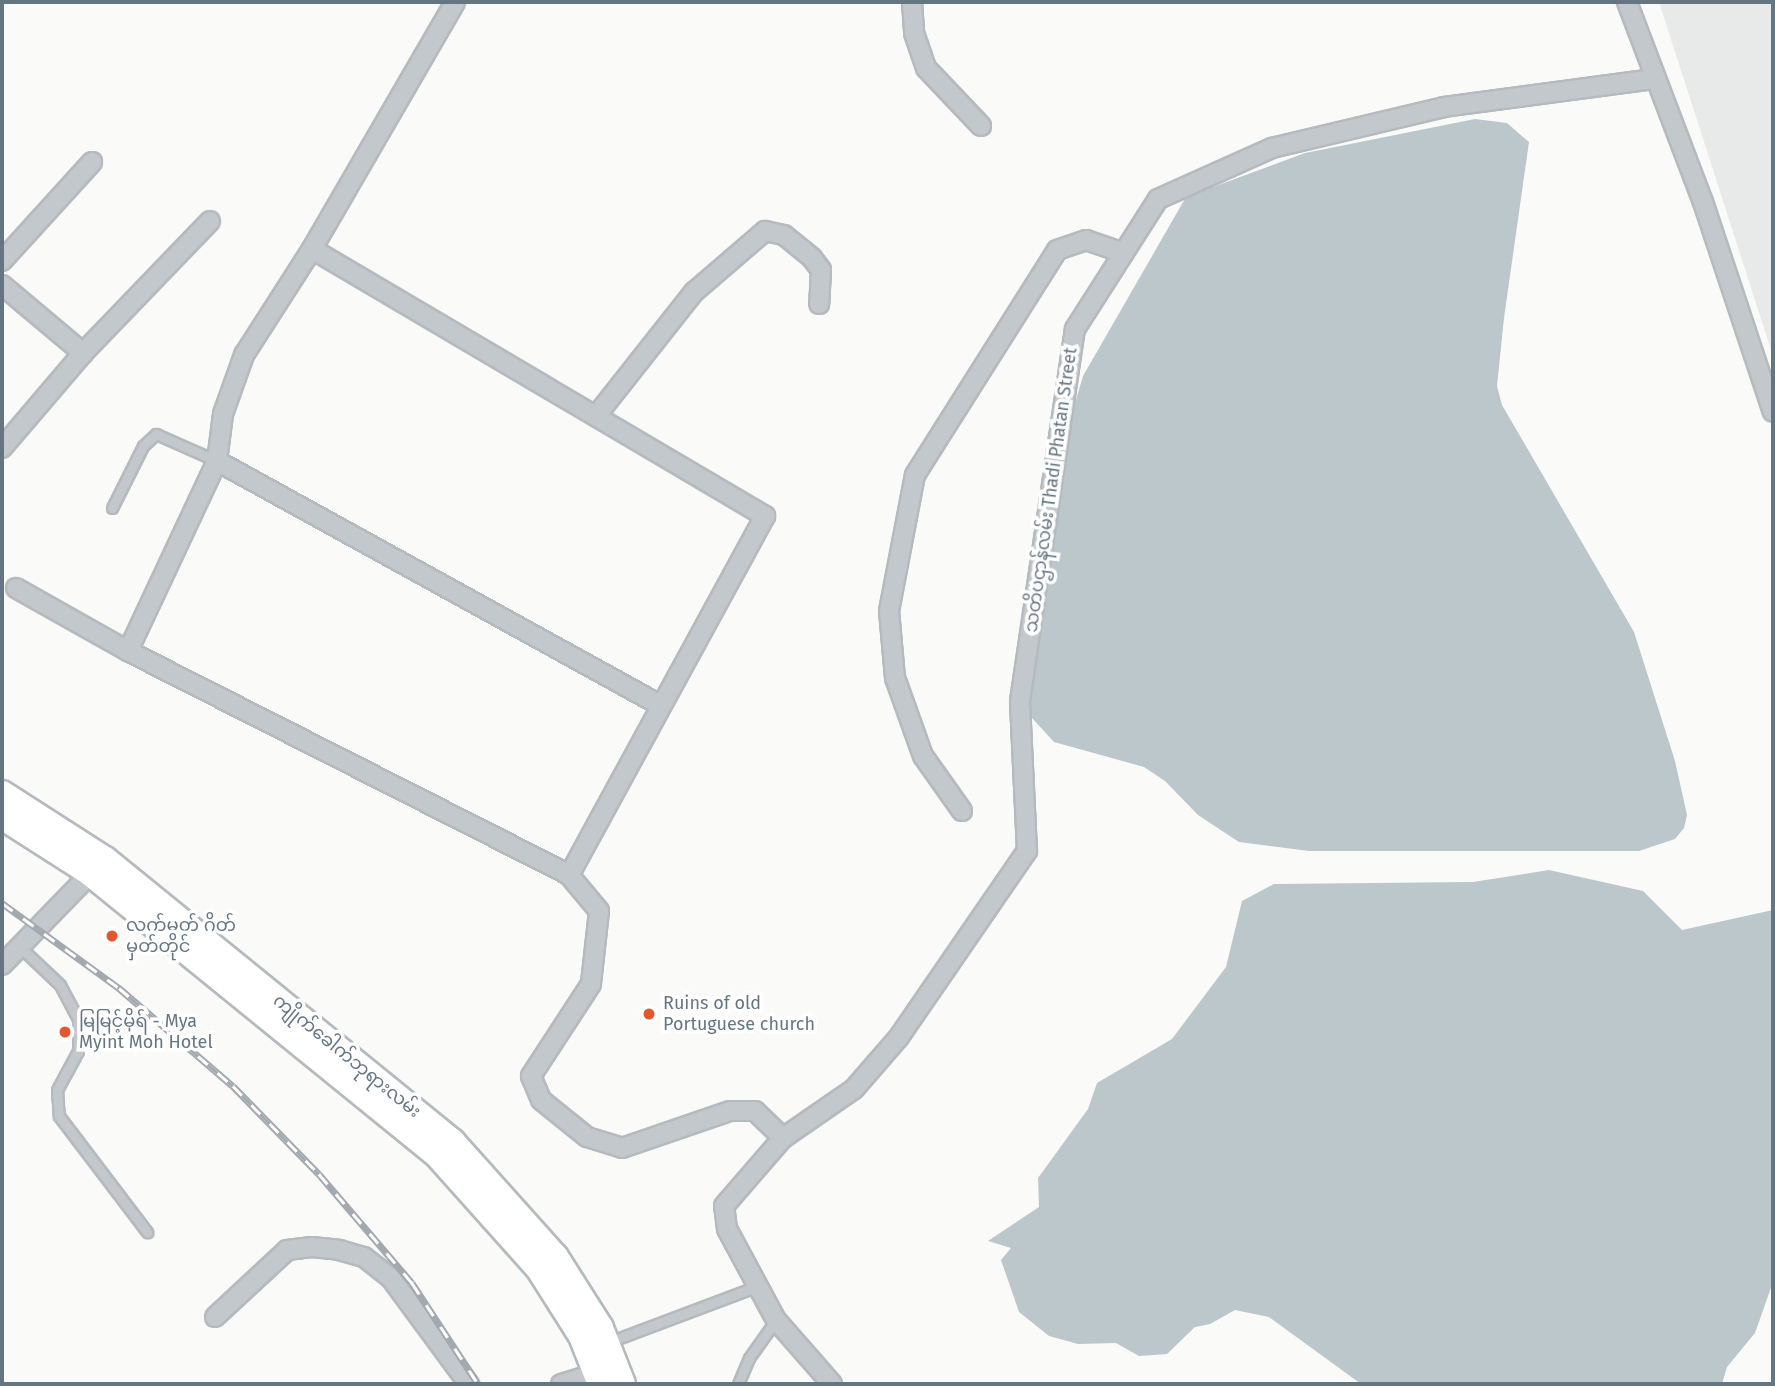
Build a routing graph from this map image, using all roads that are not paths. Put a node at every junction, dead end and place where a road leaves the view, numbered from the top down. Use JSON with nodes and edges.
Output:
{"nodes":[{"id":1,"x":455,"y":2,"type":"edge"},
{"id":2,"x":912,"y":2,"type":"edge"},
{"id":3,"x":1628,"y":2,"type":"edge"},
{"id":4,"x":1654,"y":79,"type":"junction"},
{"id":5,"x":981,"y":126,"type":"dead end"},
{"id":6,"x":92,"y":162,"type":"dead end"},
{"id":7,"x":210,"y":220,"type":"dead end"},
{"id":8,"x":312,"y":248,"type":"junction"},
{"id":9,"x":1124,"y":253,"type":"junction"},
{"id":10,"x":2,"y":261,"type":"edge"},
{"id":11,"x":2,"y":285,"type":"edge"},
{"id":12,"x":819,"y":304,"type":"dead end"},
{"id":13,"x":83,"y":353,"type":"junction"},
{"id":14,"x":1773,"y":412,"type":"edge"},
{"id":15,"x":596,"y":416,"type":"junction"},
{"id":16,"x":2,"y":448,"type":"edge"},
{"id":17,"x":217,"y":461,"type":"junction"},
{"id":18,"x":112,"y":508,"type":"dead end"},
{"id":19,"x":16,"y":587,"type":"dead end"},
{"id":20,"x":128,"y":651,"type":"junction"},
{"id":21,"x":660,"y":705,"type":"junction"},
{"id":22,"x":2,"y":794,"type":"edge"},
{"id":23,"x":962,"y":811,"type":"dead end"},
{"id":24,"x":2,"y":816,"type":"edge"},
{"id":25,"x":91,"y":873,"type":"junction"},
{"id":26,"x":569,"y":875,"type":"junction"},
{"id":27,"x":20,"y":947,"type":"junction"},
{"id":28,"x":2,"y":965,"type":"edge"},
{"id":29,"x":783,"y":1138,"type":"junction"},
{"id":30,"x":147,"y":1232,"type":"dead end"},
{"id":31,"x":758,"y":1286,"type":"junction"},
{"id":32,"x":215,"y":1317,"type":"dead end"},
{"id":33,"x":776,"y":1320,"type":"junction"},
{"id":34,"x":606,"y":1343,"type":"junction"},
{"id":35,"x":599,"y":1378,"type":"edge"},
{"id":36,"x":469,"y":1384,"type":"edge"},
{"id":37,"x":561,"y":1384,"type":"edge"},
{"id":38,"x":622,"y":1384,"type":"edge"},
{"id":39,"x":738,"y":1384,"type":"edge"},
{"id":40,"x":832,"y":1384,"type":"edge"}],
"edges":[{"from":1,"to":8,"type":"street"},
{"from":2,"to":5,"type":"street"},
{"from":3,"to":4,"type":"street"},
{"from":4,"to":9,"type":"street","name":"သတိပဌာန်လမ်း Thadi Phatan Street"},
{"from":4,"to":14,"type":"street"},
{"from":6,"to":10,"type":"street"},
{"from":7,"to":13,"type":"street"},
{"from":8,"to":15,"type":"street"},
{"from":8,"to":17,"type":"street"},
{"from":9,"to":23,"type":"street"},
{"from":9,"to":29,"type":"street","name":"သတိပဌာန်လမ်း Thadi Phatan Street"},
{"from":11,"to":13,"type":"street"},
{"from":12,"to":15,"type":"street"},
{"from":13,"to":16,"type":"street"},
{"from":15,"to":21,"type":"street"},
{"from":17,"to":18,"type":"lane"},
{"from":17,"to":20,"type":"street"},
{"from":17,"to":21,"type":"street"},
{"from":19,"to":20,"type":"street"},
{"from":20,"to":26,"type":"street"},
{"from":21,"to":26,"type":"street"},
{"from":22,"to":34,"type":"main road","name":"ကျိုက်ခေါက်ဘုရားလမ်း"},
{"from":24,"to":25,"type":"main road","name":"ကျိုက်ခေါက်ဘုရားလမ်း"},
{"from":25,"to":27,"type":"street"},
{"from":25,"to":35,"type":"main road","name":"ကျိုက်ခေါက်ဘုရားလမ်း"},
{"from":26,"to":29,"type":"street"},
{"from":27,"to":28,"type":"street"},
{"from":27,"to":30,"type":"lane"},
{"from":29,"to":31,"type":"street","name":"သတိပဌာန်လမ်း Thadi Phatan Street"},
{"from":31,"to":33,"type":"street","name":"သတိပဌာန်လမ်း Thadi Phatan Street"},
{"from":31,"to":34,"type":"lane"},
{"from":32,"to":36,"type":"street"},
{"from":33,"to":39,"type":"lane"},
{"from":33,"to":40,"type":"street","name":"သတိပဌာန်လမ်း Thadi Phatan Street"},
{"from":34,"to":38,"type":"main road","name":"ကျိုက်ခေါက်ဘုရားလမ်း"},
{"from":35,"to":37,"type":"street"}]}
